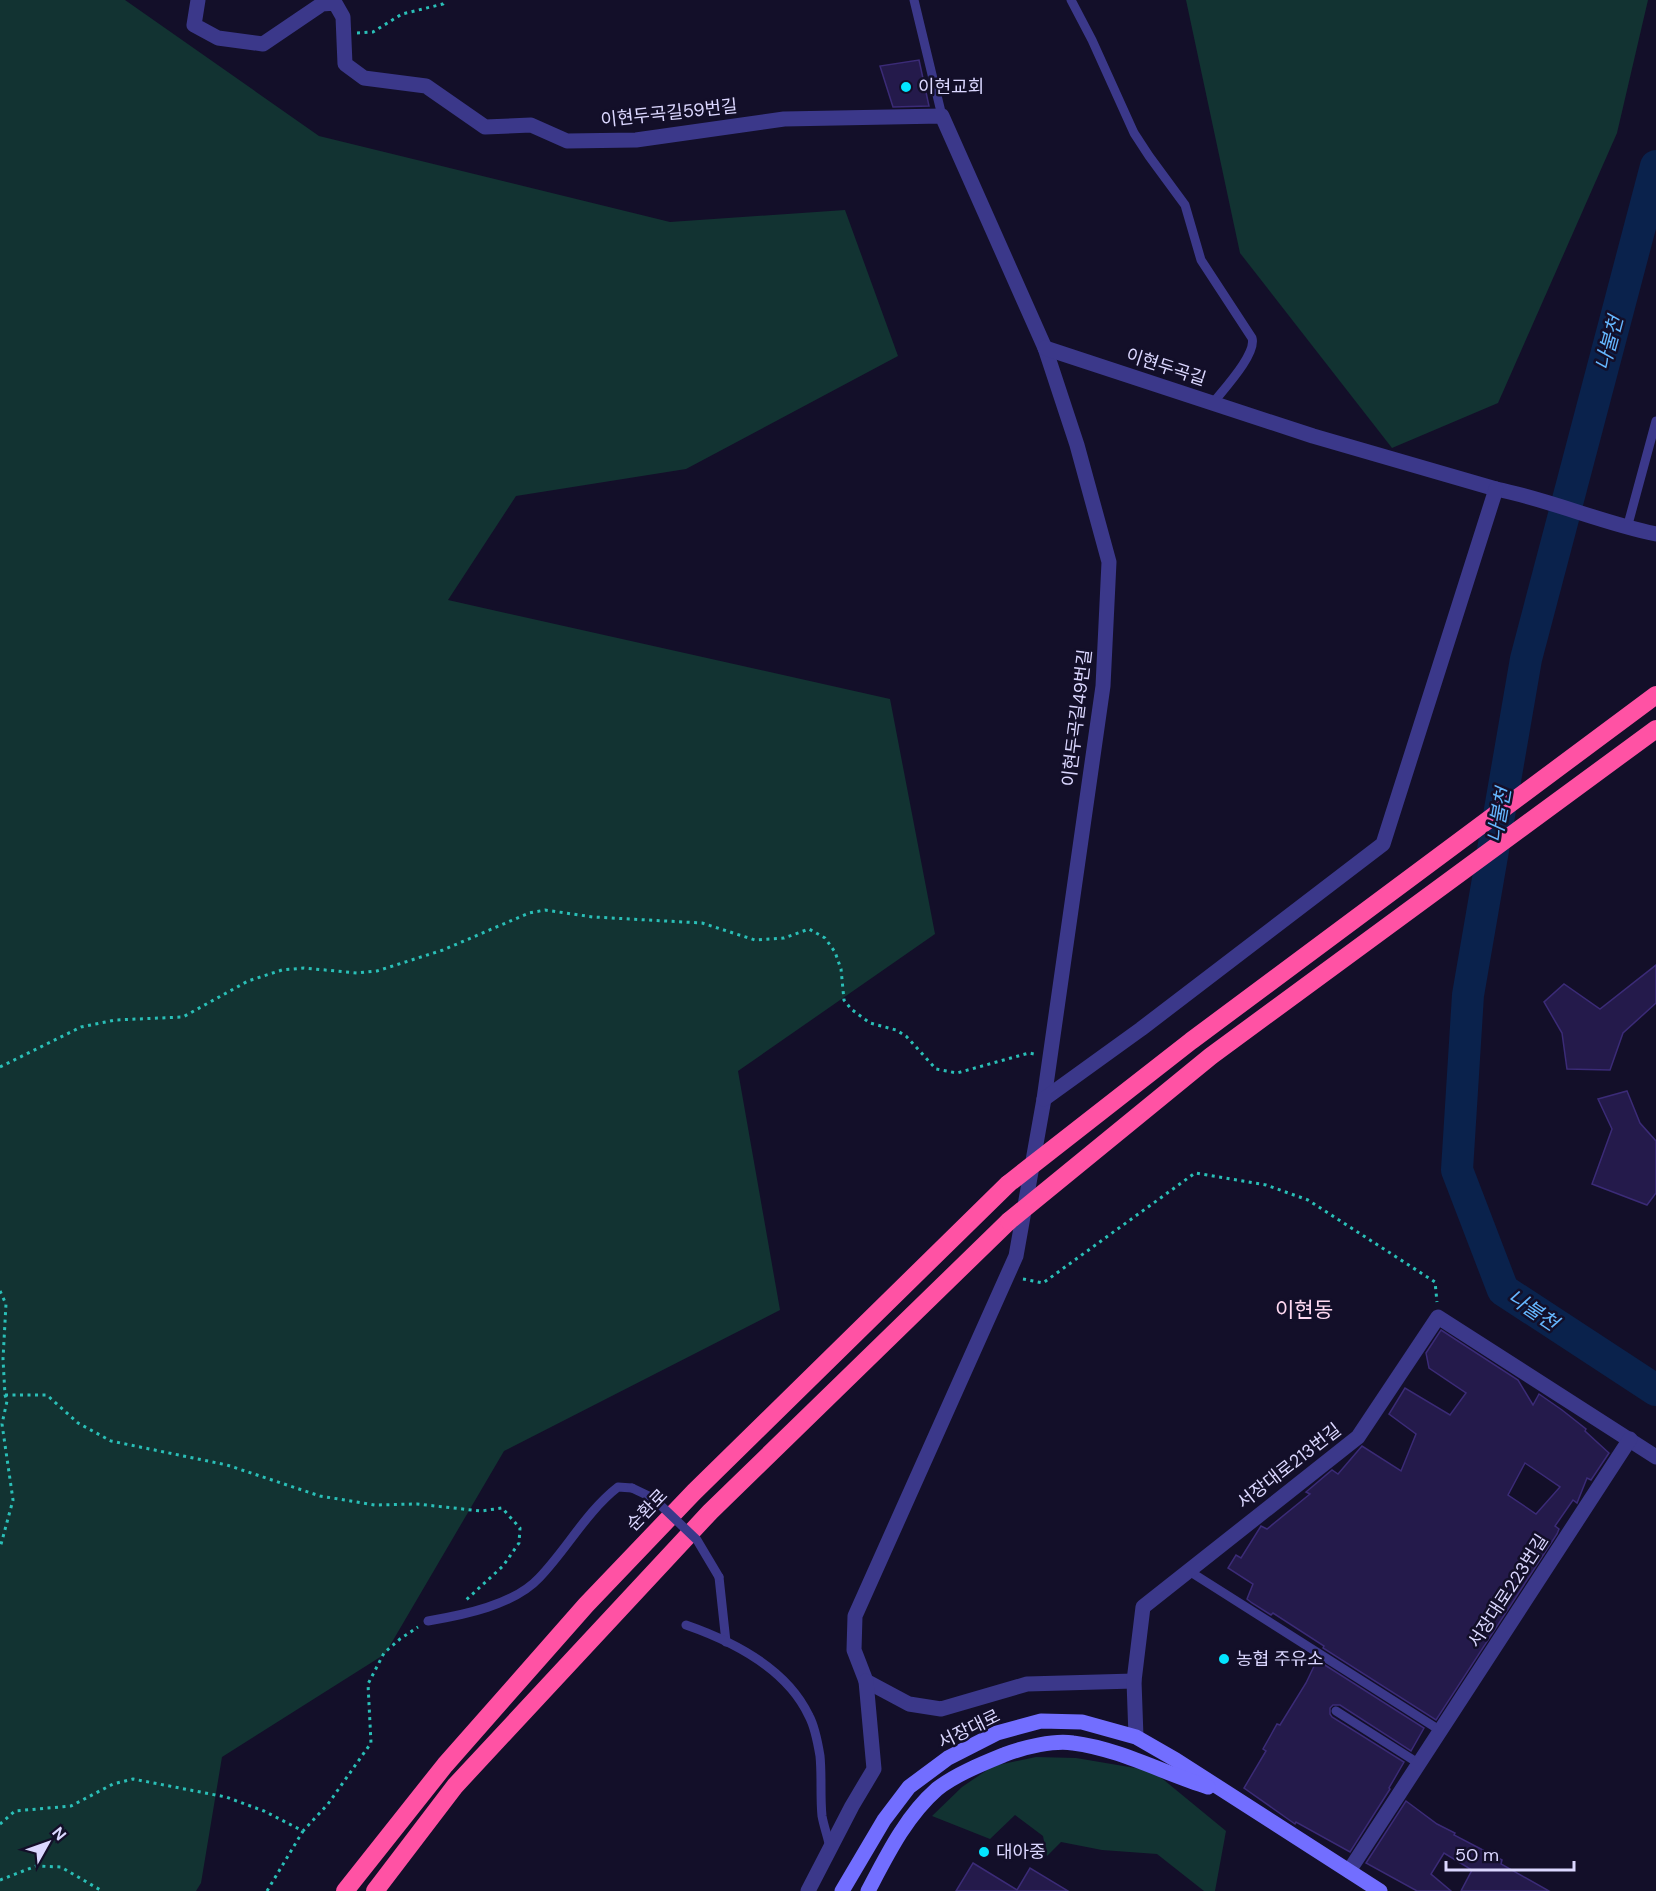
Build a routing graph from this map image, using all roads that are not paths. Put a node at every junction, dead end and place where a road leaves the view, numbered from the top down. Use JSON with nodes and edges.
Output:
{"nodes":[{"id":1,"x":198,"y":0,"type":"edge"},
{"id":2,"x":915,"y":0,"type":"edge"},
{"id":3,"x":1071,"y":0,"type":"edge"},
{"id":4,"x":942,"y":116,"type":"junction"},
{"id":5,"x":1045,"y":348,"type":"junction"},
{"id":6,"x":1213,"y":403,"type":"junction"},
{"id":7,"x":1656,"y":422,"type":"edge"},
{"id":8,"x":1496,"y":489,"type":"junction"},
{"id":9,"x":1623,"y":528,"type":"junction"},
{"id":10,"x":1656,"y":534,"type":"edge"},
{"id":11,"x":1656,"y":695,"type":"edge"},
{"id":12,"x":1656,"y":729,"type":"edge"},
{"id":13,"x":1044,"y":1099,"type":"junction"},
{"id":14,"x":1630,"y":1439,"type":"junction"},
{"id":15,"x":1656,"y":1457,"type":"edge"},
{"id":16,"x":1189,"y":1570,"type":"junction"},
{"id":17,"x":428,"y":1621,"type":"road end"},
{"id":18,"x":686,"y":1625,"type":"dead end"},
{"id":19,"x":726,"y":1642,"type":"junction"},
{"id":20,"x":866,"y":1681,"type":"junction"},
{"id":21,"x":1134,"y":1682,"type":"junction"},
{"id":22,"x":1336,"y":1711,"type":"dead end"},
{"id":23,"x":1441,"y":1731,"type":"junction"},
{"id":24,"x":1136,"y":1737,"type":"junction"},
{"id":25,"x":1418,"y":1763,"type":"junction"},
{"id":26,"x":1230,"y":1795,"type":"junction"},
{"id":27,"x":830,"y":1848,"type":"junction"},
{"id":28,"x":1349,"y":1871,"type":"junction"},
{"id":29,"x":345,"y":1891,"type":"edge"},
{"id":30,"x":375,"y":1891,"type":"edge"},
{"id":31,"x":808,"y":1891,"type":"edge"},
{"id":32,"x":842,"y":1891,"type":"edge"},
{"id":33,"x":868,"y":1891,"type":"edge"},
{"id":34,"x":1380,"y":1891,"type":"edge"}],
"edges":[{"from":1,"to":4,"type":"street","name":"이현두곡길59번길"},
{"from":2,"to":4,"type":"lane"},
{"from":3,"to":6,"type":"lane"},
{"from":4,"to":5,"type":"street"},
{"from":5,"to":6,"type":"street","name":"이현두곡길"},
{"from":5,"to":13,"type":"street","name":"이현두곡길49번길"},
{"from":6,"to":8,"type":"street","name":"이현두곡길"},
{"from":7,"to":9,"type":"lane"},
{"from":8,"to":9,"type":"street","name":"이현두곡길"},
{"from":8,"to":13,"type":"street"},
{"from":9,"to":10,"type":"street"},
{"from":11,"to":29,"type":"highway","name":"순환로","bridge":true},
{"from":12,"to":30,"type":"highway","bridge":true},
{"from":13,"to":20,"type":"street","name":"이현두곡길49번길"},
{"from":14,"to":15,"type":"street"},
{"from":14,"to":16,"type":"street","name":"서장대로213번길"},
{"from":14,"to":23,"type":"street","name":"서장대로223번길"},
{"from":16,"to":21,"type":"street","name":"서장대로213번길"},
{"from":16,"to":23,"type":"lane"},
{"from":17,"to":19,"type":"lane","bridge":true},
{"from":18,"to":19,"type":"lane"},
{"from":19,"to":27,"type":"lane"},
{"from":20,"to":21,"type":"street"},
{"from":20,"to":27,"type":"street","name":"이현두곡길49번길"},
{"from":21,"to":24,"type":"street","name":"서장대로213번길"},
{"from":22,"to":25,"type":"lane"},
{"from":23,"to":25,"type":"street","name":"서장대로223번길"},
{"from":24,"to":26,"type":"street","name":"서장대로"},
{"from":24,"to":32,"type":"street","name":"서장대로"},
{"from":25,"to":28,"type":"street","name":"서장대로223번길"},
{"from":26,"to":28,"type":"street","name":"서장대로"},
{"from":26,"to":33,"type":"street","name":"서장대로"},
{"from":27,"to":31,"type":"street","name":"이현두곡길49번길"},
{"from":28,"to":34,"type":"street","name":"서장대로"}]}
